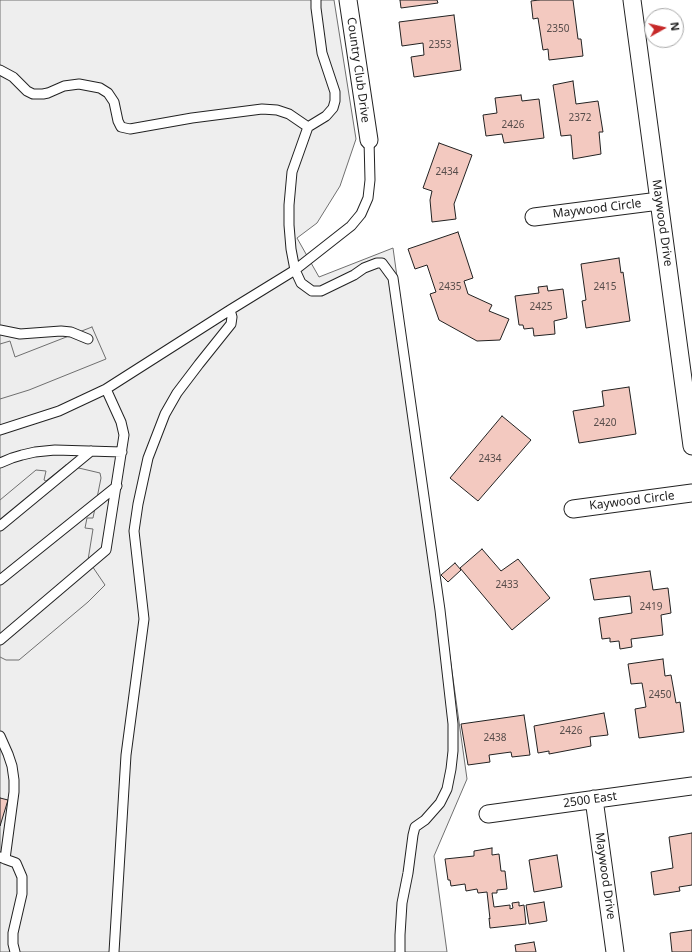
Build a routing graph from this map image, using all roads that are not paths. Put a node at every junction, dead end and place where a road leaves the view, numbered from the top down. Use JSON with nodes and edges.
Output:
{"nodes":[{"id":1,"x":316,"y":0,"type":"edge"},
{"id":2,"x":348,"y":0,"type":"edge"},
{"id":3,"x":632,"y":0,"type":"edge"},
{"id":4,"x":0,"y":70,"type":"edge"},
{"id":5,"x":308,"y":127,"type":"junction"},
{"id":6,"x":368,"y":140,"type":"joint"},
{"id":7,"x":659,"y":201,"type":"junction"},
{"id":8,"x":534,"y":217,"type":"dead end"},
{"id":9,"x":295,"y":270,"type":"junction"},
{"id":10,"x":230,"y":310,"type":"junction"},
{"id":11,"x":0,"y":330,"type":"edge"},
{"id":12,"x":88,"y":339,"type":"dead end"},
{"id":13,"x":106,"y":389,"type":"junction"},
{"id":14,"x":0,"y":430,"type":"edge"},
{"id":15,"x":692,"y":446,"type":"edge"},
{"id":16,"x":92,"y":451,"type":"junction"},
{"id":17,"x":122,"y":452,"type":"junction"},
{"id":18,"x":0,"y":463,"type":"edge"},
{"id":19,"x":116,"y":486,"type":"junction"},
{"id":20,"x":692,"y":494,"type":"edge"},
{"id":21,"x":573,"y":508,"type":"dead end"},
{"id":22,"x":0,"y":526,"type":"edge"},
{"id":23,"x":0,"y":580,"type":"edge"},
{"id":24,"x":0,"y":640,"type":"edge"},
{"id":25,"x":0,"y":736,"type":"edge"},
{"id":26,"x":692,"y":786,"type":"edge"},
{"id":27,"x":594,"y":799,"type":"junction"},
{"id":28,"x":488,"y":814,"type":"dead end"},
{"id":29,"x":2,"y":858,"type":"edge"},
{"id":30,"x":15,"y":952,"type":"edge"},
{"id":31,"x":114,"y":952,"type":"edge"},
{"id":32,"x":400,"y":952,"type":"edge"},
{"id":33,"x":615,"y":952,"type":"edge"}],
"edges":[{"from":1,"to":5,"type":"lane"},
{"from":2,"to":6,"type":"street","name":"Country Club Drive"},
{"from":3,"to":7,"type":"street","name":"Maywood Drive"},
{"from":4,"to":5,"type":"lane"},
{"from":5,"to":9,"type":"lane"},
{"from":6,"to":9,"type":"lane"},
{"from":7,"to":8,"type":"street","name":"Maywood Circle"},
{"from":7,"to":15,"type":"street","name":"Maywood Drive"},
{"from":9,"to":10,"type":"lane"},
{"from":9,"to":32,"type":"lane"},
{"from":10,"to":13,"type":"lane"},
{"from":10,"to":31,"type":"lane"},
{"from":11,"to":12,"type":"lane"},
{"from":13,"to":14,"type":"lane"},
{"from":13,"to":17,"type":"lane"},
{"from":16,"to":17,"type":"lane"},
{"from":16,"to":18,"type":"lane"},
{"from":16,"to":22,"type":"lane"},
{"from":17,"to":19,"type":"lane"},
{"from":19,"to":23,"type":"lane"},
{"from":19,"to":24,"type":"lane"},
{"from":20,"to":21,"type":"street","name":"Kaywood Circle"},
{"from":25,"to":29,"type":"lane"},
{"from":26,"to":27,"type":"street","name":"2500 East"},
{"from":27,"to":28,"type":"street","name":"2500 East"},
{"from":27,"to":33,"type":"street","name":"Maywood Drive"},
{"from":29,"to":30,"type":"lane"}]}
